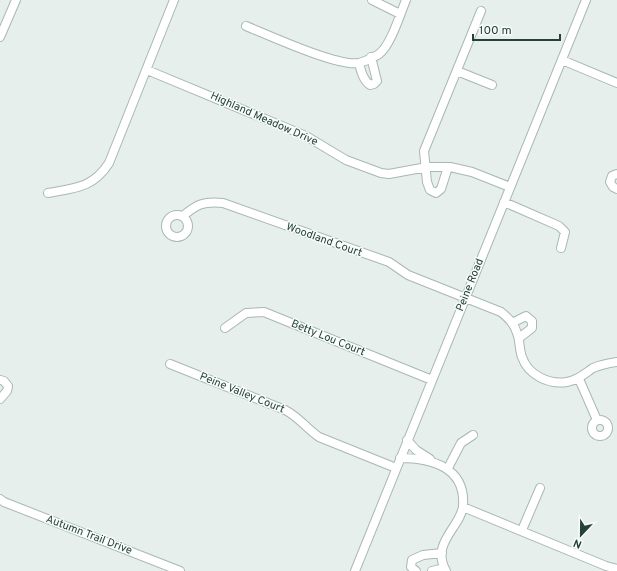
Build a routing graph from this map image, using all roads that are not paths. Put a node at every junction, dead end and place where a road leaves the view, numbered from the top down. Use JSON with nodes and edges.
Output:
{"nodes":[{"id":1,"x":16,"y":0,"type":"edge"},
{"id":2,"x":174,"y":0,"type":"edge"},
{"id":3,"x":372,"y":0,"type":"edge"},
{"id":4,"x":406,"y":0,"type":"edge"},
{"id":5,"x":586,"y":0,"type":"edge"},
{"id":6,"x":481,"y":11,"type":"dead end"},
{"id":7,"x":400,"y":14,"type":"junction"},
{"id":8,"x":246,"y":26,"type":"dead end"},
{"id":9,"x":0,"y":37,"type":"edge"},
{"id":10,"x":371,"y":57,"type":"junction"},
{"id":11,"x":562,"y":60,"type":"junction"},
{"id":12,"x":359,"y":63,"type":"junction"},
{"id":13,"x":147,"y":70,"type":"junction"},
{"id":14,"x":457,"y":71,"type":"junction"},
{"id":15,"x":617,"y":83,"type":"edge"},
{"id":16,"x":492,"y":85,"type":"dead end"},
{"id":17,"x":427,"y":167,"type":"junction"},
{"id":18,"x":448,"y":167,"type":"junction"},
{"id":19,"x":617,"y":174,"type":"edge"},
{"id":20,"x":510,"y":187,"type":"junction"},
{"id":21,"x":617,"y":189,"type":"edge"},
{"id":22,"x":48,"y":193,"type":"dead end"},
{"id":23,"x":504,"y":202,"type":"junction"},
{"id":24,"x":183,"y":216,"type":"dead end"},
{"id":25,"x":561,"y":248,"type":"dead end"},
{"id":26,"x":465,"y":297,"type":"junction"},
{"id":27,"x":512,"y":323,"type":"junction"},
{"id":28,"x":225,"y":328,"type":"dead end"},
{"id":29,"x":518,"y":338,"type":"junction"},
{"id":30,"x":617,"y":362,"type":"edge"},
{"id":31,"x":170,"y":364,"type":"dead end"},
{"id":32,"x":578,"y":379,"type":"junction"},
{"id":33,"x":0,"y":380,"type":"edge"},
{"id":34,"x":432,"y":380,"type":"junction"},
{"id":35,"x":0,"y":399,"type":"edge"},
{"id":36,"x":597,"y":420,"type":"dead end"},
{"id":37,"x":473,"y":435,"type":"dead end"},
{"id":38,"x":407,"y":440,"type":"junction"},
{"id":39,"x":400,"y":458,"type":"junction"},
{"id":40,"x":434,"y":462,"type":"junction"},
{"id":41,"x":396,"y":468,"type":"junction"},
{"id":42,"x":448,"y":468,"type":"junction"},
{"id":43,"x":540,"y":488,"type":"dead end"},
{"id":44,"x":0,"y":499,"type":"edge"},
{"id":45,"x":463,"y":507,"type":"junction"},
{"id":46,"x":522,"y":530,"type":"junction"},
{"id":47,"x":442,"y":553,"type":"junction"},
{"id":48,"x":617,"y":568,"type":"edge"},
{"id":49,"x":445,"y":569,"type":"edge"},
{"id":50,"x":180,"y":571,"type":"edge"},
{"id":51,"x":355,"y":571,"type":"edge"},
{"id":52,"x":416,"y":571,"type":"edge"},
{"id":53,"x":432,"y":571,"type":"edge"}],
"edges":[{"from":1,"to":9,"type":"street"},
{"from":2,"to":13,"type":"street"},
{"from":3,"to":7,"type":"street"},
{"from":4,"to":7,"type":"street"},
{"from":5,"to":11,"type":"street","name":"Peine Road"},
{"from":6,"to":14,"type":"street"},
{"from":7,"to":10,"type":"street"},
{"from":8,"to":12,"type":"street"},
{"from":10,"to":12,"type":"street"},
{"from":10,"to":12,"type":"street"},
{"from":11,"to":15,"type":"street"},
{"from":11,"to":20,"type":"street","name":"Peine Road"},
{"from":13,"to":17,"type":"street","name":"Highland Meadow Drive"},
{"from":13,"to":22,"type":"street"},
{"from":14,"to":16,"type":"street"},
{"from":14,"to":17,"type":"street"},
{"from":17,"to":18,"type":"street","name":"Highland Meadow Drive"},
{"from":17,"to":18,"type":"street"},
{"from":18,"to":20,"type":"street","name":"Highland Meadow Drive"},
{"from":19,"to":21,"type":"street"},
{"from":20,"to":23,"type":"street","name":"Peine Road"},
{"from":23,"to":25,"type":"street"},
{"from":23,"to":26,"type":"street","name":"Peine Road"},
{"from":24,"to":26,"type":"street","name":"Woodland Court"},
{"from":26,"to":27,"type":"street","name":"Woodland Court"},
{"from":26,"to":34,"type":"street","name":"Peine Road"},
{"from":27,"to":29,"type":"street"},
{"from":27,"to":29,"type":"street"},
{"from":28,"to":34,"type":"street","name":"Betty Lou Court"},
{"from":29,"to":32,"type":"street"},
{"from":30,"to":32,"type":"street"},
{"from":31,"to":41,"type":"street","name":"Peine Valley Court"},
{"from":32,"to":36,"type":"street"},
{"from":33,"to":35,"type":"street"},
{"from":34,"to":38,"type":"street","name":"Peine Road"},
{"from":37,"to":42,"type":"street"},
{"from":38,"to":39,"type":"street","name":"Peine Road"},
{"from":38,"to":40,"type":"street"},
{"from":39,"to":40,"type":"street"},
{"from":39,"to":41,"type":"street","name":"Peine Road"},
{"from":40,"to":42,"type":"street"},
{"from":41,"to":51,"type":"street","name":"Peine Road"},
{"from":42,"to":45,"type":"street"},
{"from":43,"to":46,"type":"street"},
{"from":44,"to":50,"type":"street","name":"Autumn Trail Drive"},
{"from":45,"to":46,"type":"street"},
{"from":45,"to":47,"type":"street"},
{"from":46,"to":48,"type":"street"},
{"from":47,"to":49,"type":"street"},
{"from":47,"to":52,"type":"street"},
{"from":49,"to":53,"type":"street"}]}
